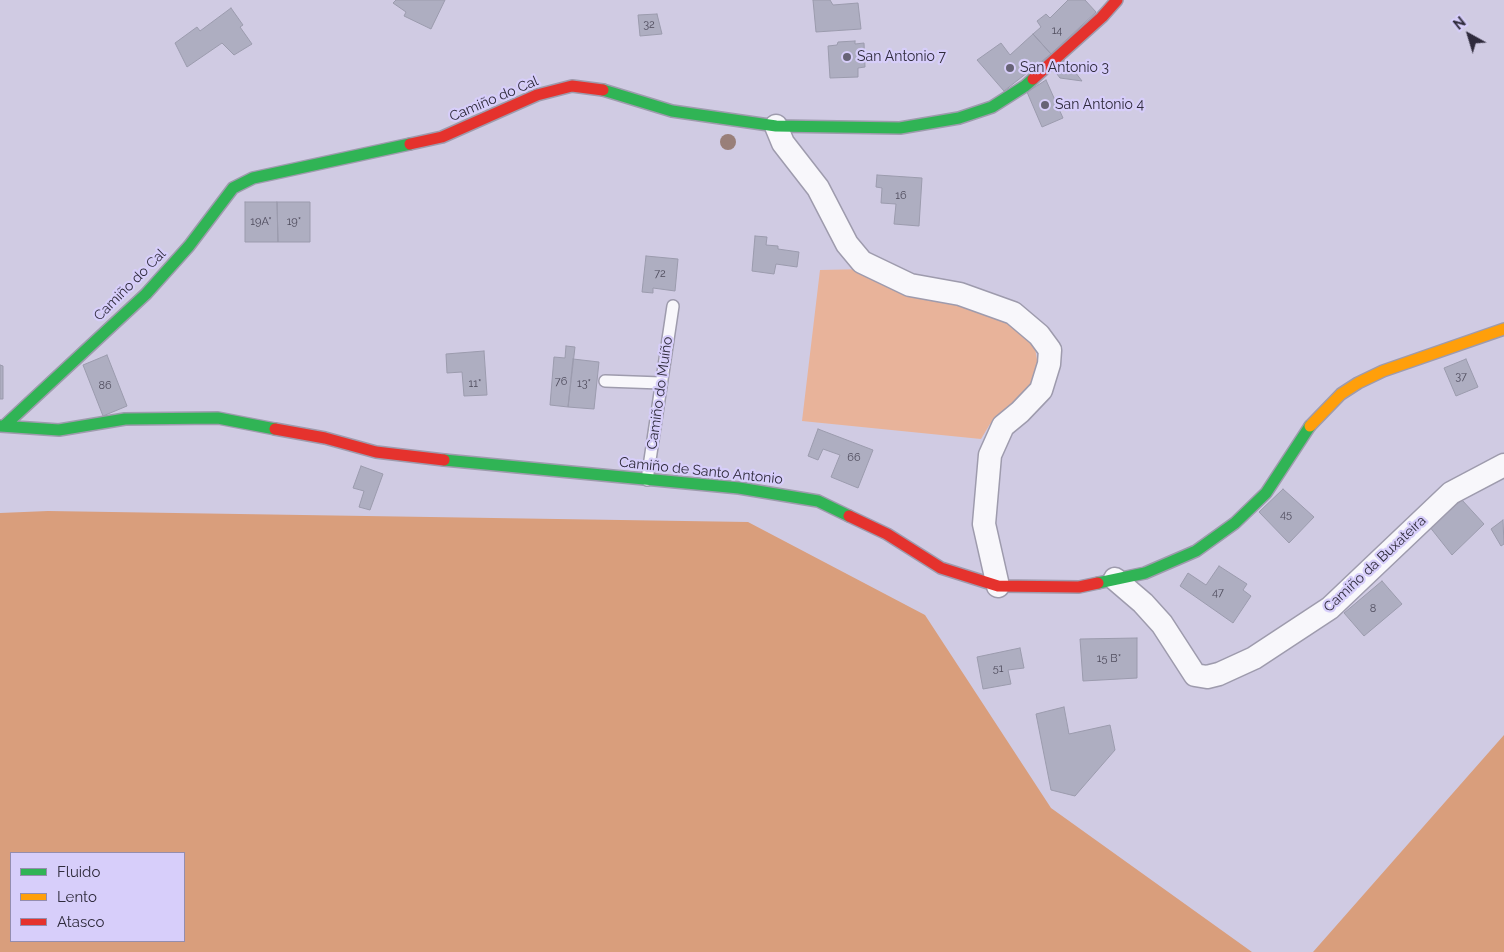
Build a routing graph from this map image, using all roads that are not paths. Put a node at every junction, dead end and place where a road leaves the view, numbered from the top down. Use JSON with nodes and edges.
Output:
{"nodes":[{"id":1,"x":1116,"y":0,"type":"edge"},
{"id":2,"x":776,"y":126,"type":"junction"},
{"id":3,"x":673,"y":306,"type":"dead end"},
{"id":4,"x":1504,"y":329,"type":"edge"},
{"id":5,"x":605,"y":381,"type":"dead end"},
{"id":6,"x":662,"y":383,"type":"junction"},
{"id":7,"x":2,"y":426,"type":"edge"},
{"id":8,"x":1504,"y":465,"type":"edge"},
{"id":9,"x":647,"y":480,"type":"junction"},
{"id":10,"x":1115,"y":579,"type":"junction"},
{"id":11,"x":998,"y":586,"type":"junction"}],
"edges":[{"from":1,"to":2,"type":"street","name":"Camiño do Cal"},
{"from":2,"to":7,"type":"street","name":"Camiño do Cal"},
{"from":2,"to":11,"type":"street"},
{"from":3,"to":6,"type":"lane","name":"Camiño do Muíño"},
{"from":4,"to":10,"type":"street","name":"Camiño de Santo Antonio"},
{"from":5,"to":6,"type":"lane"},
{"from":6,"to":9,"type":"lane","name":"Camiño do Muíño"},
{"from":7,"to":9,"type":"street","name":"Camiño de Santo Antonio"},
{"from":8,"to":10,"type":"street","name":"Camiño da Buxateira"},
{"from":9,"to":11,"type":"street","name":"Camiño de Santo Antonio"},
{"from":10,"to":11,"type":"street","name":"Camiño de Santo Antonio"}]}
